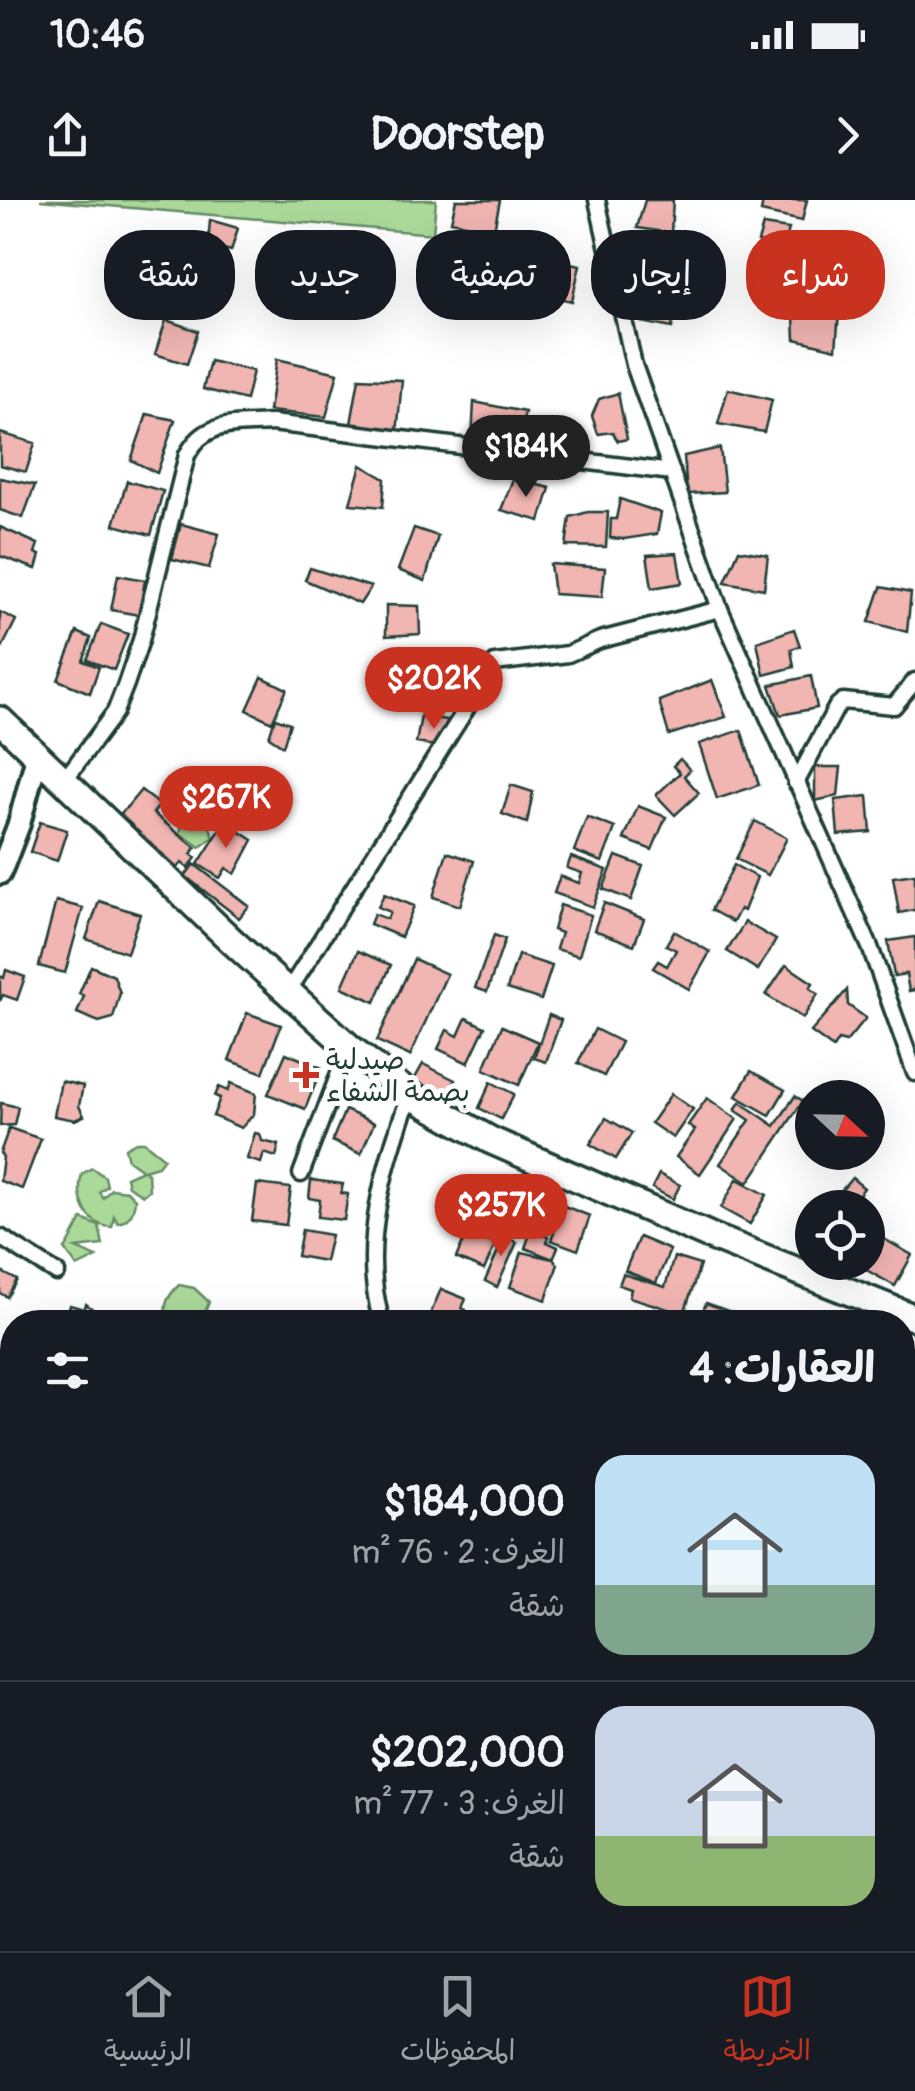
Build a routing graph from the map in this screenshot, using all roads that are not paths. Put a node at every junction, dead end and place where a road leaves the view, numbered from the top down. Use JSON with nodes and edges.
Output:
{"nodes":[{"id":1,"x":597,"y":200,"type":"edge"},
{"id":2,"x":672,"y":472,"type":"junction"},
{"id":3,"x":720,"y":609,"type":"junction"},
{"id":4,"x":915,"y":681,"type":"edge"},
{"id":5,"x":0,"y":720,"type":"edge"},
{"id":6,"x":37,"y":756,"type":"junction"},
{"id":7,"x":63,"y":782,"type":"junction"},
{"id":8,"x":796,"y":783,"type":"junction"},
{"id":9,"x":0,"y":873,"type":"edge"},
{"id":10,"x":288,"y":992,"type":"junction"},
{"id":11,"x":349,"y":1048,"type":"junction"},
{"id":12,"x":915,"y":1073,"type":"edge"},
{"id":13,"x":410,"y":1095,"type":"junction"},
{"id":14,"x":302,"y":1174,"type":"dead end"},
{"id":15,"x":0,"y":1238,"type":"edge"},
{"id":16,"x":57,"y":1273,"type":"dead end"},
{"id":17,"x":380,"y":1310,"type":"edge"},
{"id":18,"x":895,"y":1310,"type":"edge"}],
"edges":[{"from":1,"to":2,"type":"street"},
{"from":2,"to":3,"type":"street"},
{"from":2,"to":7,"type":"street"},
{"from":3,"to":8,"type":"street"},
{"from":3,"to":10,"type":"street"},
{"from":4,"to":8,"type":"street"},
{"from":5,"to":6,"type":"highway"},
{"from":6,"to":7,"type":"highway"},
{"from":6,"to":9,"type":"street"},
{"from":7,"to":10,"type":"highway"},
{"from":8,"to":12,"type":"street"},
{"from":10,"to":11,"type":"highway"},
{"from":11,"to":13,"type":"highway"},
{"from":11,"to":14,"type":"street"},
{"from":13,"to":17,"type":"street"},
{"from":13,"to":18,"type":"highway"},
{"from":15,"to":16,"type":"street"}]}
